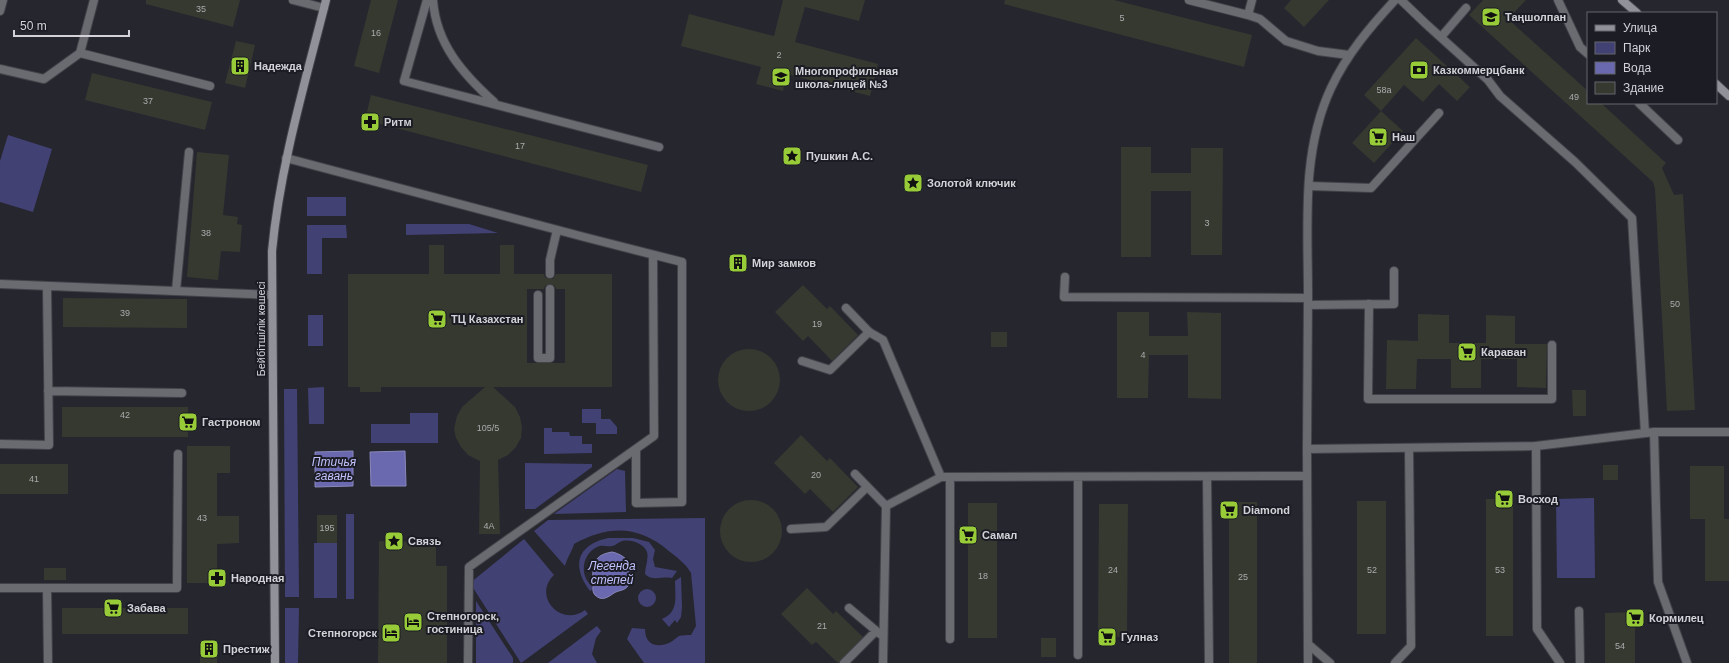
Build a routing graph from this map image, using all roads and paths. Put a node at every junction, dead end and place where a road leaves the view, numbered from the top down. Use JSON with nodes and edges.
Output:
{"nodes":[{"id":1,"x":3,"y":0,"type":"edge"},
{"id":2,"x":94,"y":0,"type":"edge"},
{"id":3,"x":293,"y":0,"type":"edge"},
{"id":4,"x":427,"y":0,"type":"edge"},
{"id":5,"x":433,"y":0,"type":"edge"},
{"id":6,"x":1189,"y":0,"type":"edge"},
{"id":7,"x":1252,"y":0,"type":"edge"},
{"id":8,"x":1395,"y":0,"type":"edge"},
{"id":9,"x":1402,"y":0,"type":"edge"},
{"id":10,"x":1558,"y":0,"type":"edge"},
{"id":11,"x":1622,"y":0,"type":"edge"},
{"id":12,"x":325,"y":4,"type":"edge"},
{"id":13,"x":1466,"y":8,"type":"dead end"},
{"id":14,"x":0,"y":11,"type":"edge"},
{"id":15,"x":1636,"y":12,"type":"edge"},
{"id":16,"x":1248,"y":15,"type":"junction"},
{"id":17,"x":1441,"y":37,"type":"junction"},
{"id":18,"x":80,"y":53,"type":"junction"},
{"id":19,"x":1587,"y":53,"type":"edge"},
{"id":20,"x":1349,"y":55,"type":"junction"},
{"id":21,"x":0,"y":69,"type":"edge"},
{"id":22,"x":1717,"y":85,"type":"edge"},
{"id":23,"x":210,"y":86,"type":"dead end"},
{"id":24,"x":1729,"y":96,"type":"edge"},
{"id":25,"x":496,"y":104,"type":"junction"},
{"id":26,"x":1640,"y":104,"type":"edge"},
{"id":27,"x":1439,"y":113,"type":"dead end"},
{"id":28,"x":1678,"y":140,"type":"dead end"},
{"id":29,"x":659,"y":147,"type":"dead end"},
{"id":30,"x":188,"y":152,"type":"dead end"},
{"id":31,"x":286,"y":158,"type":"junction"},
{"id":32,"x":1309,"y":186,"type":"junction"},
{"id":33,"x":557,"y":230,"type":"junction"},
{"id":34,"x":653,"y":255,"type":"junction"},
{"id":35,"x":1394,"y":271,"type":"dead end"},
{"id":36,"x":550,"y":274,"type":"dead end"},
{"id":37,"x":1065,"y":277,"type":"dead end"},
{"id":38,"x":0,"y":284,"type":"edge"},
{"id":39,"x":47,"y":287,"type":"junction"},
{"id":40,"x":176,"y":290,"type":"junction"},
{"id":41,"x":550,"y":290,"type":"dead end"},
{"id":42,"x":272,"y":295,"type":"junction"},
{"id":43,"x":538,"y":295,"type":"dead end"},
{"id":44,"x":1308,"y":301,"type":"junction"},
{"id":45,"x":1369,"y":304,"type":"junction"},
{"id":46,"x":846,"y":308,"type":"dead end"},
{"id":47,"x":869,"y":332,"type":"junction"},
{"id":48,"x":1552,"y":345,"type":"dead end"},
{"id":49,"x":802,"y":361,"type":"dead end"},
{"id":50,"x":48,"y":391,"type":"junction"},
{"id":51,"x":182,"y":392,"type":"dead end"},
{"id":52,"x":1654,"y":432,"type":"junction"},
{"id":53,"x":1729,"y":432,"type":"edge"},
{"id":54,"x":1645,"y":433,"type":"junction"},
{"id":55,"x":0,"y":444,"type":"edge"},
{"id":56,"x":1536,"y":446,"type":"junction"},
{"id":57,"x":1410,"y":448,"type":"junction"},
{"id":58,"x":636,"y":449,"type":"junction"},
{"id":59,"x":1307,"y":449,"type":"junction"},
{"id":60,"x":178,"y":454,"type":"dead end"},
{"id":61,"x":855,"y":474,"type":"dead end"},
{"id":62,"x":1307,"y":476,"type":"junction"},
{"id":63,"x":941,"y":477,"type":"junction"},
{"id":64,"x":950,"y":477,"type":"junction"},
{"id":65,"x":1078,"y":477,"type":"junction"},
{"id":66,"x":1207,"y":477,"type":"junction"},
{"id":67,"x":867,"y":487,"type":"junction"},
{"id":68,"x":886,"y":506,"type":"junction"},
{"id":69,"x":791,"y":529,"type":"dead end"},
{"id":70,"x":0,"y":588,"type":"edge"},
{"id":71,"x":47,"y":588,"type":"junction"},
{"id":72,"x":849,"y":608,"type":"dead end"},
{"id":73,"x":1579,"y":611,"type":"dead end"},
{"id":74,"x":880,"y":633,"type":"junction"},
{"id":75,"x":950,"y":639,"type":"dead end"},
{"id":76,"x":1308,"y":644,"type":"junction"},
{"id":77,"x":1078,"y":655,"type":"dead end"},
{"id":78,"x":48,"y":663,"type":"edge"},
{"id":79,"x":275,"y":663,"type":"edge"},
{"id":80,"x":468,"y":663,"type":"edge"},
{"id":81,"x":844,"y":663,"type":"edge"},
{"id":82,"x":883,"y":663,"type":"edge"},
{"id":83,"x":1209,"y":663,"type":"edge"},
{"id":84,"x":1308,"y":663,"type":"edge"},
{"id":85,"x":1330,"y":663,"type":"edge"},
{"id":86,"x":1395,"y":663,"type":"edge"},
{"id":87,"x":1560,"y":663,"type":"edge"},
{"id":88,"x":1580,"y":663,"type":"edge"},
{"id":89,"x":1687,"y":663,"type":"edge"}],
"edges":[{"from":1,"to":14,"type":"street"},
{"from":2,"to":18,"type":"street"},
{"from":3,"to":12,"type":"street"},
{"from":4,"to":25,"type":"street"},
{"from":5,"to":25,"type":"street"},
{"from":6,"to":16,"type":"street"},
{"from":7,"to":16,"type":"street"},
{"from":8,"to":20,"type":"street"},
{"from":9,"to":17,"type":"street"},
{"from":10,"to":19,"type":"street"},
{"from":11,"to":15,"type":"street"},
{"from":12,"to":31,"type":"street","name":"Бейбітшілік көшесі"},
{"from":13,"to":17,"type":"street"},
{"from":16,"to":20,"type":"street"},
{"from":17,"to":54,"type":"street"},
{"from":18,"to":21,"type":"street"},
{"from":18,"to":23,"type":"street"},
{"from":20,"to":32,"type":"street"},
{"from":22,"to":24,"type":"street"},
{"from":25,"to":29,"type":"street"},
{"from":26,"to":28,"type":"street"},
{"from":27,"to":32,"type":"street"},
{"from":30,"to":40,"type":"street"},
{"from":31,"to":33,"type":"street"},
{"from":31,"to":42,"type":"street","name":"Бейбітшілік көшесі"},
{"from":32,"to":44,"type":"street"},
{"from":33,"to":34,"type":"street"},
{"from":33,"to":36,"type":"street"},
{"from":34,"to":58,"type":"street"},
{"from":34,"to":58,"type":"street"},
{"from":35,"to":45,"type":"street"},
{"from":37,"to":44,"type":"street"},
{"from":38,"to":39,"type":"street"},
{"from":39,"to":40,"type":"street"},
{"from":39,"to":50,"type":"street"},
{"from":40,"to":42,"type":"street"},
{"from":41,"to":43,"type":"street"},
{"from":42,"to":79,"type":"street","name":"Бейбітшілік көшесі"},
{"from":44,"to":45,"type":"street"},
{"from":44,"to":59,"type":"street"},
{"from":45,"to":48,"type":"street"},
{"from":46,"to":47,"type":"street"},
{"from":47,"to":49,"type":"street"},
{"from":47,"to":63,"type":"street"},
{"from":50,"to":51,"type":"street"},
{"from":50,"to":55,"type":"street"},
{"from":52,"to":53,"type":"street"},
{"from":52,"to":54,"type":"street"},
{"from":52,"to":89,"type":"street"},
{"from":54,"to":56,"type":"street"},
{"from":56,"to":57,"type":"street"},
{"from":56,"to":87,"type":"street"},
{"from":57,"to":59,"type":"street"},
{"from":57,"to":86,"type":"street"},
{"from":58,"to":80,"type":"street"},
{"from":59,"to":62,"type":"street"},
{"from":60,"to":71,"type":"street"},
{"from":61,"to":67,"type":"street"},
{"from":62,"to":66,"type":"street"},
{"from":62,"to":76,"type":"street"},
{"from":63,"to":64,"type":"street"},
{"from":63,"to":68,"type":"street"},
{"from":64,"to":65,"type":"street"},
{"from":64,"to":75,"type":"street"},
{"from":65,"to":66,"type":"street"},
{"from":65,"to":77,"type":"street"},
{"from":66,"to":83,"type":"street"},
{"from":67,"to":68,"type":"street"},
{"from":67,"to":69,"type":"street"},
{"from":68,"to":74,"type":"street"},
{"from":70,"to":71,"type":"street"},
{"from":71,"to":78,"type":"street"},
{"from":72,"to":74,"type":"street"},
{"from":73,"to":88,"type":"street"},
{"from":74,"to":81,"type":"street"},
{"from":74,"to":82,"type":"street"},
{"from":76,"to":84,"type":"street"},
{"from":76,"to":85,"type":"street"}]}
